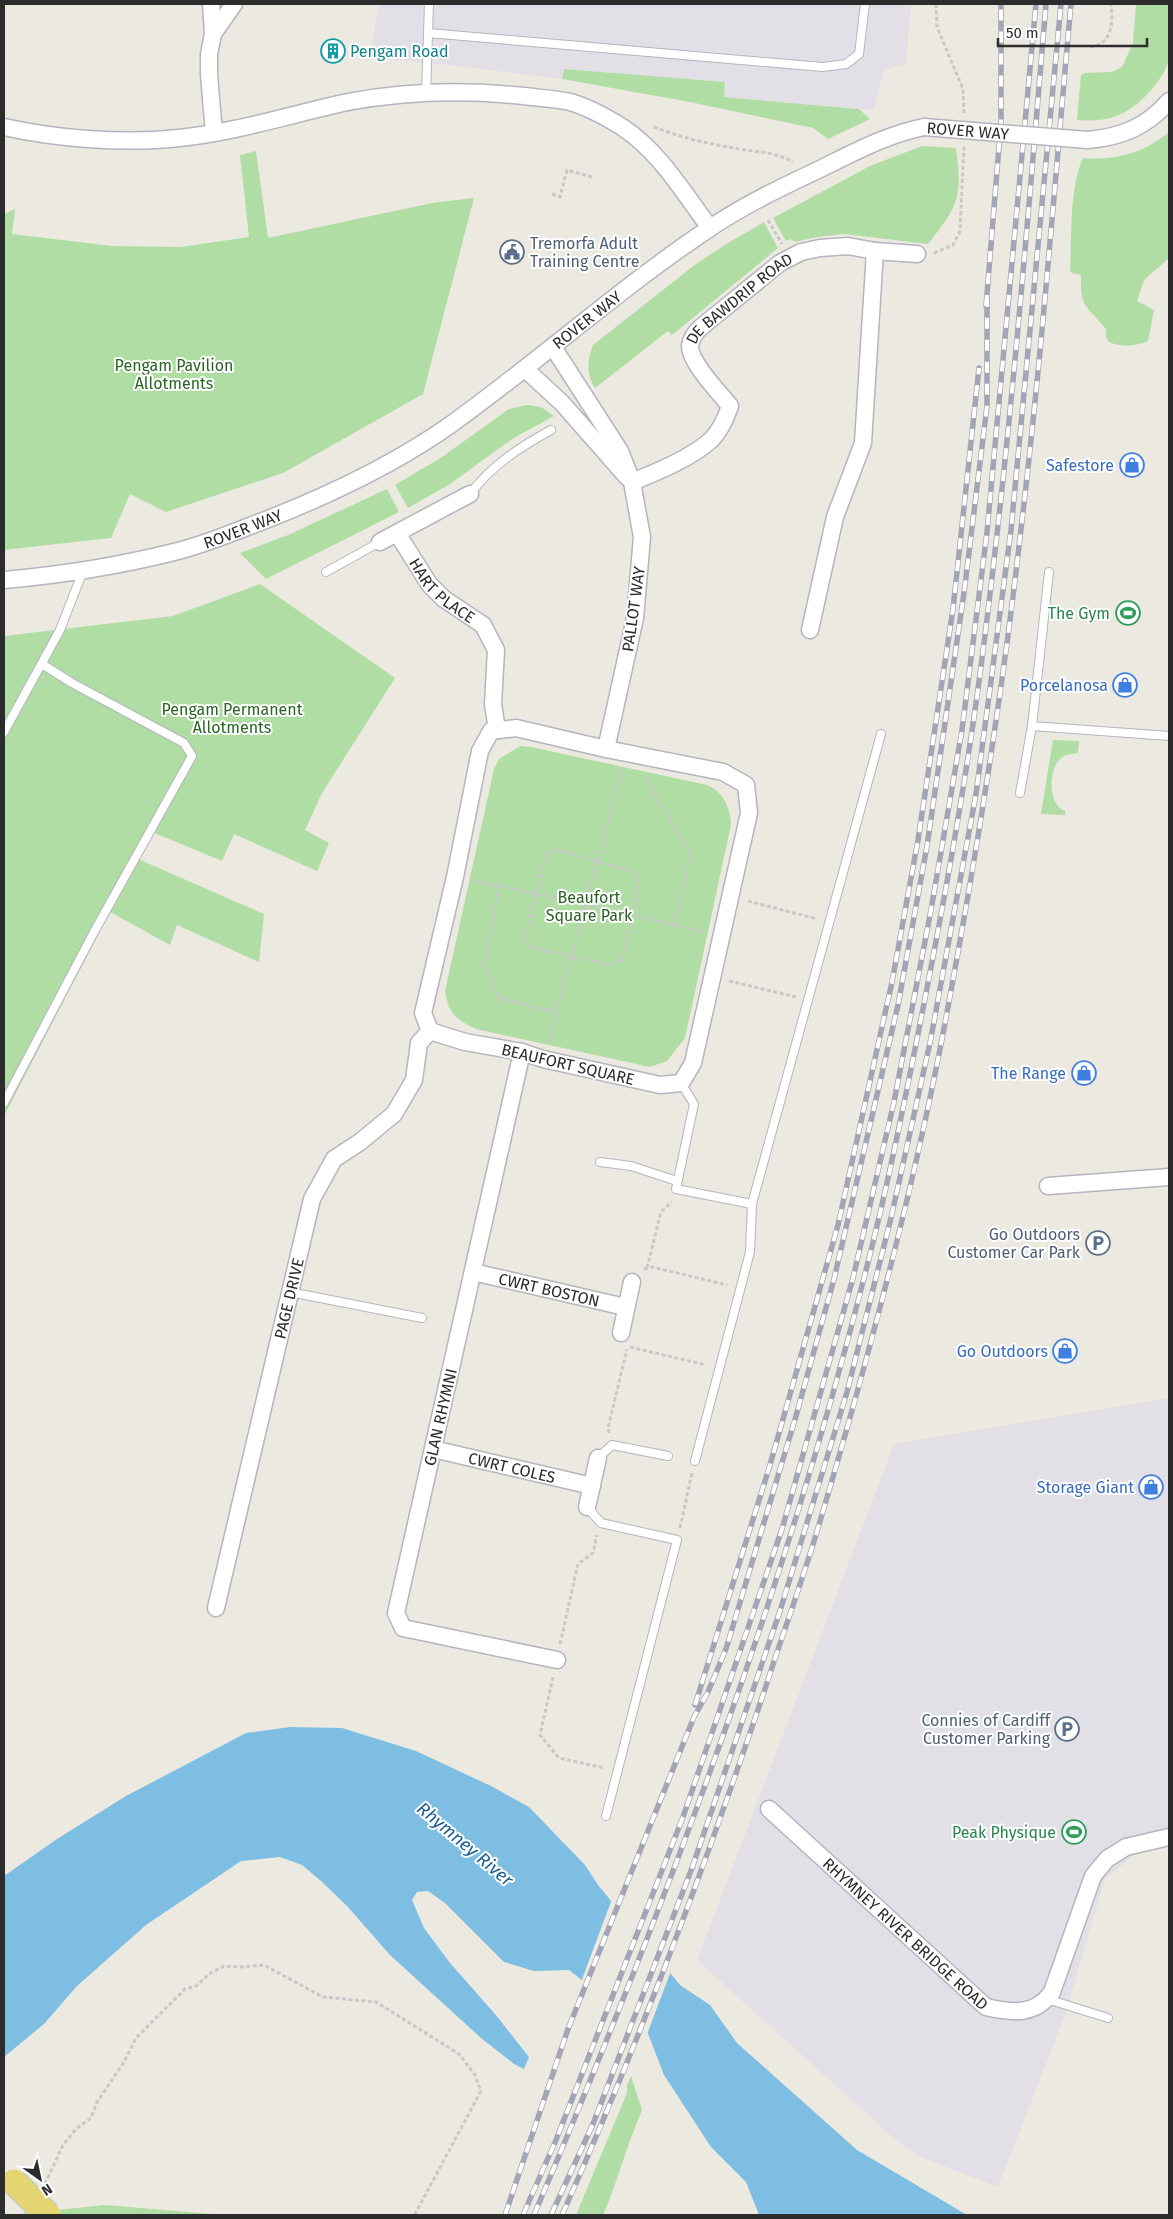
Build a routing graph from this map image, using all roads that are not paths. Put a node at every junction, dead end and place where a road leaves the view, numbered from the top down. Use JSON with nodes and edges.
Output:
{"nodes":[{"id":1,"x":210,"y":4,"type":"edge"},
{"id":2,"x":234,"y":4,"type":"edge"},
{"id":3,"x":429,"y":4,"type":"edge"},
{"id":4,"x":866,"y":4,"type":"edge"},
{"id":5,"x":428,"y":33,"type":"junction"},
{"id":6,"x":213,"y":34,"type":"junction"},
{"id":7,"x":426,"y":93,"type":"junction"},
{"id":8,"x":1169,"y":100,"type":"edge"},
{"id":9,"x":4,"y":126,"type":"edge"},
{"id":10,"x":214,"y":133,"type":"junction"},
{"id":11,"x":710,"y":228,"type":"junction"},
{"id":12,"x":875,"y":251,"type":"junction"},
{"id":13,"x":917,"y":254,"type":"dead end"},
{"id":14,"x":553,"y":347,"type":"junction"},
{"id":15,"x":525,"y":369,"type":"junction"},
{"id":16,"x":551,"y":430,"type":"dead end"},
{"id":17,"x":632,"y":482,"type":"junction"},
{"id":18,"x":470,"y":494,"type":"joint"},
{"id":19,"x":397,"y":533,"type":"junction"},
{"id":20,"x":380,"y":542,"type":"joint"},
{"id":21,"x":82,"y":570,"type":"junction"},
{"id":22,"x":326,"y":572,"type":"dead end"},
{"id":23,"x":1049,"y":572,"type":"dead end"},
{"id":24,"x":4,"y":580,"type":"edge"},
{"id":25,"x":810,"y":630,"type":"dead end"},
{"id":26,"x":42,"y":664,"type":"junction"},
{"id":27,"x":1032,"y":726,"type":"junction"},
{"id":28,"x":497,"y":730,"type":"junction"},
{"id":29,"x":4,"y":732,"type":"edge"},
{"id":30,"x":881,"y":734,"type":"dead end"},
{"id":31,"x":1169,"y":736,"type":"edge"},
{"id":32,"x":608,"y":742,"type":"junction"},
{"id":33,"x":1020,"y":793,"type":"dead end"},
{"id":34,"x":430,"y":1031,"type":"junction"},
{"id":35,"x":522,"y":1052,"type":"junction"},
{"id":36,"x":681,"y":1083,"type":"junction"},
{"id":37,"x":4,"y":1103,"type":"edge"},
{"id":38,"x":600,"y":1162,"type":"dead end"},
{"id":39,"x":1169,"y":1177,"type":"edge"},
{"id":40,"x":677,"y":1181,"type":"junction"},
{"id":41,"x":1048,"y":1186,"type":"dead end"},
{"id":42,"x":752,"y":1204,"type":"junction"},
{"id":43,"x":473,"y":1272,"type":"junction"},
{"id":44,"x":632,"y":1282,"type":"road end"},
{"id":45,"x":290,"y":1292,"type":"junction"},
{"id":46,"x":625,"y":1307,"type":"junction"},
{"id":47,"x":422,"y":1318,"type":"dead end"},
{"id":48,"x":621,"y":1333,"type":"dead end"},
{"id":49,"x":433,"y":1448,"type":"junction"},
{"id":50,"x":668,"y":1456,"type":"dead end"},
{"id":51,"x":598,"y":1458,"type":"joint"},
{"id":52,"x":695,"y":1461,"type":"road end"},
{"id":53,"x":592,"y":1486,"type":"junction"},
{"id":54,"x":587,"y":1507,"type":"joint"},
{"id":55,"x":216,"y":1608,"type":"dead end"},
{"id":56,"x":557,"y":1660,"type":"dead end"},
{"id":57,"x":769,"y":1809,"type":"dead end"},
{"id":58,"x":606,"y":1816,"type":"dead end"},
{"id":59,"x":1169,"y":1836,"type":"edge"},
{"id":60,"x":1047,"y":1998,"type":"junction"},
{"id":61,"x":1108,"y":2018,"type":"dead end"},
{"id":62,"x":14,"y":2182,"type":"dead end"},
{"id":63,"x":48,"y":2215,"type":"edge"}],
"edges":[{"from":1,"to":6,"type":"street"},
{"from":2,"to":6,"type":"street"},
{"from":3,"to":5,"type":"lane"},
{"from":4,"to":5,"type":"lane"},
{"from":5,"to":7,"type":"lane"},
{"from":6,"to":10,"type":"street"},
{"from":7,"to":10,"type":"street"},
{"from":7,"to":11,"type":"street"},
{"from":8,"to":11,"type":"street","name":"ROVER WAY","bridge":true},
{"from":9,"to":10,"type":"street"},
{"from":11,"to":14,"type":"street","name":"ROVER WAY"},
{"from":12,"to":13,"type":"street","name":"DE BAWDRIP ROAD"},
{"from":12,"to":17,"type":"street","name":"DE BAWDRIP ROAD"},
{"from":12,"to":25,"type":"street"},
{"from":14,"to":15,"type":"street","name":"ROVER WAY"},
{"from":14,"to":17,"type":"street","name":"PALLOT WAY"},
{"from":15,"to":17,"type":"street"},
{"from":15,"to":21,"type":"street","name":"ROVER WAY"},
{"from":16,"to":18,"type":"lane"},
{"from":17,"to":32,"type":"street","name":"PALLOT WAY"},
{"from":18,"to":19,"type":"street"},
{"from":19,"to":20,"type":"street"},
{"from":19,"to":28,"type":"street","name":"HART PLACE"},
{"from":20,"to":22,"type":"lane"},
{"from":21,"to":24,"type":"street","name":"ROVER WAY"},
{"from":21,"to":26,"type":"lane"},
{"from":23,"to":27,"type":"lane"},
{"from":26,"to":29,"type":"lane"},
{"from":26,"to":37,"type":"lane"},
{"from":27,"to":31,"type":"lane"},
{"from":27,"to":33,"type":"lane"},
{"from":28,"to":32,"type":"street"},
{"from":28,"to":34,"type":"street"},
{"from":30,"to":42,"type":"lane"},
{"from":32,"to":36,"type":"street"},
{"from":34,"to":35,"type":"street","name":"BEAUFORT SQUARE"},
{"from":34,"to":45,"type":"street","name":"PAGE DRIVE"},
{"from":35,"to":36,"type":"street","name":"BEAUFORT SQUARE"},
{"from":35,"to":43,"type":"street","name":"GLAN RHYMNI"},
{"from":36,"to":40,"type":"lane"},
{"from":38,"to":40,"type":"lane"},
{"from":39,"to":41,"type":"street"},
{"from":40,"to":42,"type":"lane"},
{"from":42,"to":52,"type":"lane"},
{"from":43,"to":46,"type":"street","name":"CWRT BOSTON"},
{"from":43,"to":49,"type":"street","name":"GLAN RHYMNI"},
{"from":44,"to":46,"type":"street"},
{"from":45,"to":47,"type":"lane"},
{"from":45,"to":55,"type":"street","name":"PAGE DRIVE"},
{"from":46,"to":48,"type":"street"},
{"from":49,"to":53,"type":"street","name":"CWRT COLES"},
{"from":49,"to":56,"type":"street","name":"GLAN RHYMNI"},
{"from":50,"to":51,"type":"lane"},
{"from":51,"to":53,"type":"street"},
{"from":53,"to":54,"type":"street"},
{"from":54,"to":58,"type":"lane"},
{"from":57,"to":60,"type":"street","name":"RHYMNEY RIVER BRIDGE ROAD"},
{"from":59,"to":60,"type":"street"},
{"from":60,"to":61,"type":"lane"},
{"from":62,"to":63,"type":"main road","bridge":true}]}
